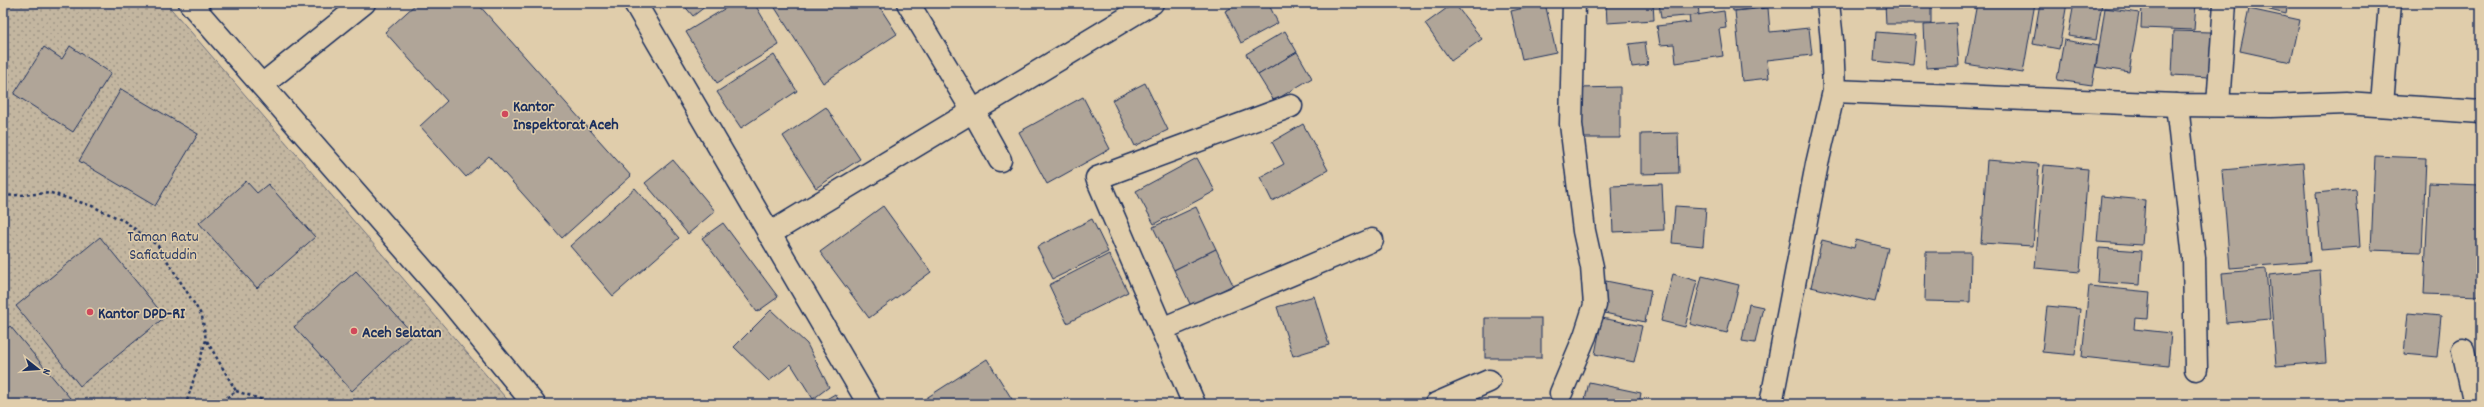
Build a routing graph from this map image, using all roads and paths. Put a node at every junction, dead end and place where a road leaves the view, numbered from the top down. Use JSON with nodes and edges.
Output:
{"nodes":[{"id":1,"x":190,"y":3,"type":"edge"},
{"id":2,"x":364,"y":3,"type":"edge"},
{"id":3,"x":635,"y":3,"type":"edge"},
{"id":4,"x":908,"y":3,"type":"edge"},
{"id":5,"x":1152,"y":3,"type":"edge"},
{"id":6,"x":1574,"y":3,"type":"edge"},
{"id":7,"x":1828,"y":3,"type":"edge"},
{"id":8,"x":2225,"y":3,"type":"edge"},
{"id":9,"x":2390,"y":3,"type":"edge"},
{"id":10,"x":262,"y":85,"type":"junction"},
{"id":11,"x":1834,"y":91,"type":"junction"},
{"id":12,"x":2177,"y":105,"type":"junction"},
{"id":13,"x":2218,"y":105,"type":"junction"},
{"id":14,"x":2382,"y":105,"type":"junction"},
{"id":15,"x":1291,"y":106,"type":"dead end"},
{"id":16,"x":973,"y":111,"type":"junction"},
{"id":17,"x":2481,"y":112,"type":"edge"},
{"id":18,"x":1000,"y":160,"type":"dead end"},
{"id":19,"x":3,"y":196,"type":"edge"},
{"id":20,"x":769,"y":234,"type":"junction"},
{"id":21,"x":1372,"y":240,"type":"dead end"},
{"id":22,"x":1162,"y":329,"type":"junction"},
{"id":23,"x":206,"y":340,"type":"junction"},
{"id":24,"x":2462,"y":350,"type":"dead end"},
{"id":25,"x":2196,"y":369,"type":"dead end"},
{"id":26,"x":1489,"y":381,"type":"dead end"},
{"id":27,"x":236,"y":391,"type":"junction"},
{"id":28,"x":1561,"y":393,"type":"dead end"},
{"id":29,"x":186,"y":404,"type":"edge"},
{"id":30,"x":218,"y":404,"type":"edge"},
{"id":31,"x":275,"y":404,"type":"edge"},
{"id":32,"x":534,"y":404,"type":"edge"},
{"id":33,"x":869,"y":404,"type":"edge"},
{"id":34,"x":1194,"y":404,"type":"edge"},
{"id":35,"x":1436,"y":404,"type":"edge"},
{"id":36,"x":1771,"y":404,"type":"edge"},
{"id":37,"x":2478,"y":404,"type":"edge"}],
"edges":[{"from":1,"to":10,"type":"street"},
{"from":2,"to":10,"type":"street"},
{"from":3,"to":20,"type":"street"},
{"from":4,"to":16,"type":"street"},
{"from":5,"to":16,"type":"street"},
{"from":6,"to":28,"type":"street"},
{"from":7,"to":11,"type":"street"},
{"from":8,"to":13,"type":"street"},
{"from":9,"to":14,"type":"street"},
{"from":10,"to":32,"type":"street"},
{"from":11,"to":12,"type":"street"},
{"from":11,"to":36,"type":"street"},
{"from":12,"to":13,"type":"street"},
{"from":12,"to":25,"type":"street"},
{"from":13,"to":14,"type":"street"},
{"from":14,"to":17,"type":"street"},
{"from":15,"to":22,"type":"street"},
{"from":16,"to":18,"type":"street"},
{"from":16,"to":20,"type":"street"},
{"from":19,"to":23,"type":"path"},
{"from":20,"to":33,"type":"street"},
{"from":21,"to":22,"type":"street"},
{"from":22,"to":34,"type":"street"},
{"from":23,"to":27,"type":"path"},
{"from":23,"to":29,"type":"path"},
{"from":24,"to":37,"type":"street"},
{"from":26,"to":35,"type":"street"},
{"from":27,"to":30,"type":"path"},
{"from":27,"to":31,"type":"path"}]}
